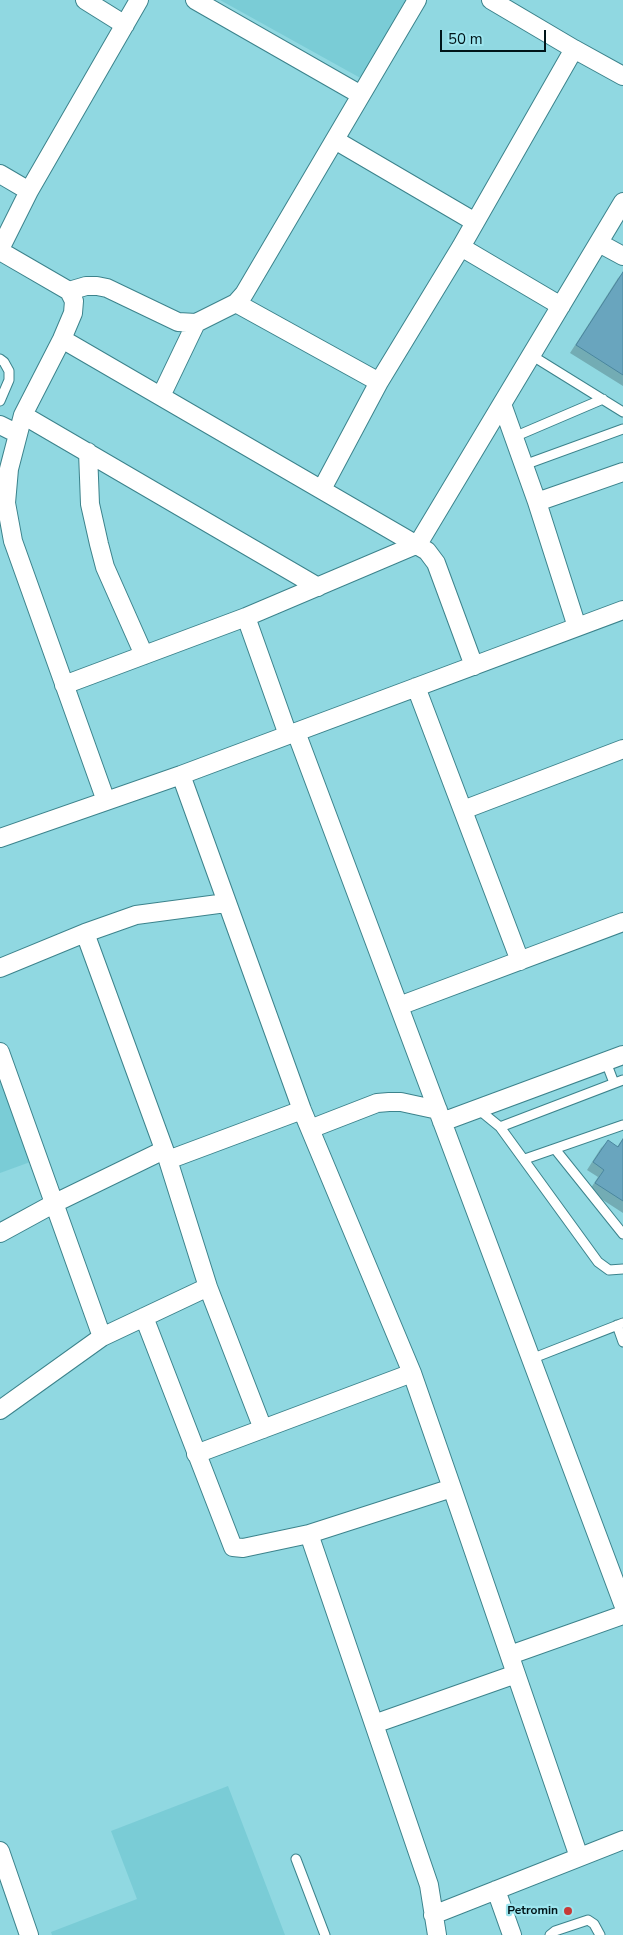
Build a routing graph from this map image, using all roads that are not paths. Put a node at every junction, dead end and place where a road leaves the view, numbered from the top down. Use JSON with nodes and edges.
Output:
{"nodes":[{"id":1,"x":85,"y":0,"type":"edge"},
{"id":2,"x":139,"y":0,"type":"edge"},
{"id":3,"x":195,"y":0,"type":"edge"},
{"id":4,"x":417,"y":0,"type":"edge"},
{"id":5,"x":491,"y":0,"type":"edge"},
{"id":6,"x":124,"y":25,"type":"junction"},
{"id":7,"x":574,"y":49,"type":"junction"},
{"id":8,"x":623,"y":76,"type":"edge"},
{"id":9,"x":361,"y":95,"type":"junction"},
{"id":10,"x":335,"y":140,"type":"junction"},
{"id":11,"x":0,"y":174,"type":"edge"},
{"id":12,"x":29,"y":191,"type":"junction"},
{"id":13,"x":623,"y":202,"type":"edge"},
{"id":14,"x":475,"y":222,"type":"junction"},
{"id":15,"x":599,"y":242,"type":"junction"},
{"id":16,"x":461,"y":247,"type":"junction"},
{"id":17,"x":0,"y":250,"type":"edge"},
{"id":18,"x":623,"y":256,"type":"edge"},
{"id":19,"x":69,"y":290,"type":"junction"},
{"id":20,"x":236,"y":303,"type":"junction"},
{"id":21,"x":561,"y":306,"type":"junction"},
{"id":22,"x":196,"y":323,"type":"junction"},
{"id":23,"x":62,"y":339,"type":"junction"},
{"id":24,"x":531,"y":355,"type":"junction"},
{"id":25,"x":0,"y":359,"type":"edge"},
{"id":26,"x":379,"y":382,"type":"junction"},
{"id":27,"x":161,"y":396,"type":"junction"},
{"id":28,"x":603,"y":399,"type":"junction"},
{"id":29,"x":0,"y":401,"type":"edge"},
{"id":30,"x":502,"y":404,"type":"junction"},
{"id":31,"x":623,"y":412,"type":"edge"},
{"id":32,"x":23,"y":414,"type":"junction"},
{"id":33,"x":0,"y":425,"type":"edge"},
{"id":34,"x":623,"y":429,"type":"edge"},
{"id":35,"x":18,"y":434,"type":"junction"},
{"id":36,"x":514,"y":437,"type":"junction"},
{"id":37,"x":88,"y":452,"type":"junction"},
{"id":38,"x":524,"y":465,"type":"junction"},
{"id":39,"x":623,"y":472,"type":"edge"},
{"id":40,"x":322,"y":488,"type":"junction"},
{"id":41,"x":537,"y":502,"type":"junction"},
{"id":42,"x":418,"y":544,"type":"junction"},
{"id":43,"x":318,"y":587,"type":"junction"},
{"id":44,"x":623,"y":610,"type":"edge"},
{"id":45,"x":246,"y":617,"type":"junction"},
{"id":46,"x":578,"y":627,"type":"junction"},
{"id":47,"x":144,"y":655,"type":"junction"},
{"id":48,"x":474,"y":666,"type":"junction"},
{"id":49,"x":64,"y":685,"type":"junction"},
{"id":50,"x":416,"y":687,"type":"junction"},
{"id":51,"x":292,"y":733,"type":"junction"},
{"id":52,"x":623,"y":749,"type":"edge"},
{"id":53,"x":180,"y":774,"type":"junction"},
{"id":54,"x":106,"y":801,"type":"junction"},
{"id":55,"x":463,"y":810,"type":"junction"},
{"id":56,"x":1,"y":836,"type":"edge"},
{"id":57,"x":226,"y":903,"type":"junction"},
{"id":58,"x":623,"y":922,"type":"edge"},
{"id":59,"x":85,"y":933,"type":"junction"},
{"id":60,"x":520,"y":960,"type":"junction"},
{"id":61,"x":0,"y":968,"type":"edge"},
{"id":62,"x":399,"y":1006,"type":"junction"},
{"id":63,"x":0,"y":1052,"type":"edge"},
{"id":64,"x":623,"y":1055,"type":"edge"},
{"id":65,"x":606,"y":1062,"type":"junction"},
{"id":66,"x":619,"y":1082,"type":"edge"},
{"id":67,"x":478,"y":1108,"type":"junction"},
{"id":68,"x":302,"y":1110,"type":"junction"},
{"id":69,"x":440,"y":1116,"type":"junction"},
{"id":70,"x":623,"y":1125,"type":"edge"},
{"id":71,"x":500,"y":1127,"type":"junction"},
{"id":72,"x":310,"y":1129,"type":"junction"},
{"id":73,"x":555,"y":1149,"type":"junction"},
{"id":74,"x":166,"y":1155,"type":"junction"},
{"id":75,"x":525,"y":1160,"type":"junction"},
{"id":76,"x":55,"y":1203,"type":"junction"},
{"id":77,"x":0,"y":1233,"type":"edge"},
{"id":78,"x":623,"y":1234,"type":"edge"},
{"id":79,"x":623,"y":1269,"type":"edge"},
{"id":80,"x":208,"y":1287,"type":"junction"},
{"id":81,"x":144,"y":1317,"type":"junction"},
{"id":82,"x":620,"y":1324,"type":"edge"},
{"id":83,"x":102,"y":1336,"type":"junction"},
{"id":84,"x":623,"y":1342,"type":"edge"},
{"id":85,"x":531,"y":1359,"type":"junction"},
{"id":86,"x":412,"y":1374,"type":"junction"},
{"id":87,"x":0,"y":1410,"type":"edge"},
{"id":88,"x":263,"y":1429,"type":"junction"},
{"id":89,"x":196,"y":1454,"type":"junction"},
{"id":90,"x":452,"y":1488,"type":"junction"},
{"id":91,"x":309,"y":1534,"type":"junction"},
{"id":92,"x":618,"y":1573,"type":"edge"},
{"id":93,"x":623,"y":1604,"type":"edge"},
{"id":94,"x":623,"y":1615,"type":"edge"},
{"id":95,"x":510,"y":1655,"type":"junction"},
{"id":96,"x":516,"y":1674,"type":"junction"},
{"id":97,"x":374,"y":1724,"type":"junction"},
{"id":98,"x":623,"y":1840,"type":"edge"},
{"id":99,"x":0,"y":1850,"type":"edge"},
{"id":100,"x":579,"y":1857,"type":"junction"},
{"id":101,"x":296,"y":1859,"type":"dead end"},
{"id":102,"x":3,"y":1869,"type":"edge"},
{"id":103,"x":496,"y":1890,"type":"junction"},
{"id":104,"x":433,"y":1915,"type":"junction"},
{"id":105,"x":29,"y":1935,"type":"edge"},
{"id":106,"x":325,"y":1935,"type":"edge"},
{"id":107,"x":437,"y":1935,"type":"edge"},
{"id":108,"x":512,"y":1935,"type":"edge"},
{"id":109,"x":550,"y":1935,"type":"edge"},
{"id":110,"x":600,"y":1935,"type":"edge"}],
"edges":[{"from":1,"to":6,"type":"street"},
{"from":2,"to":6,"type":"street"},
{"from":3,"to":9,"type":"street"},
{"from":4,"to":9,"type":"street"},
{"from":5,"to":7,"type":"street"},
{"from":6,"to":12,"type":"street"},
{"from":7,"to":8,"type":"street"},
{"from":7,"to":14,"type":"street"},
{"from":9,"to":10,"type":"street"},
{"from":10,"to":14,"type":"street"},
{"from":10,"to":20,"type":"street"},
{"from":11,"to":12,"type":"street"},
{"from":12,"to":17,"type":"street"},
{"from":13,"to":15,"type":"street"},
{"from":14,"to":16,"type":"street"},
{"from":15,"to":18,"type":"street"},
{"from":15,"to":21,"type":"street"},
{"from":16,"to":21,"type":"street"},
{"from":16,"to":26,"type":"street"},
{"from":17,"to":19,"type":"street"},
{"from":19,"to":22,"type":"street"},
{"from":19,"to":23,"type":"street"},
{"from":20,"to":22,"type":"street"},
{"from":20,"to":26,"type":"street"},
{"from":21,"to":24,"type":"street"},
{"from":22,"to":27,"type":"street"},
{"from":23,"to":27,"type":"street"},
{"from":23,"to":32,"type":"street"},
{"from":24,"to":28,"type":"lane"},
{"from":24,"to":30,"type":"street"},
{"from":25,"to":29,"type":"lane"},
{"from":26,"to":40,"type":"street"},
{"from":27,"to":40,"type":"street"},
{"from":28,"to":31,"type":"lane"},
{"from":28,"to":36,"type":"lane"},
{"from":30,"to":36,"type":"street"},
{"from":30,"to":42,"type":"street"},
{"from":32,"to":35,"type":"street"},
{"from":32,"to":37,"type":"street"},
{"from":33,"to":35,"type":"street"},
{"from":34,"to":38,"type":"lane"},
{"from":35,"to":49,"type":"street"},
{"from":36,"to":38,"type":"street"},
{"from":37,"to":43,"type":"street"},
{"from":37,"to":47,"type":"street"},
{"from":38,"to":41,"type":"street"},
{"from":39,"to":41,"type":"street"},
{"from":40,"to":42,"type":"street"},
{"from":41,"to":46,"type":"street"},
{"from":42,"to":43,"type":"street"},
{"from":42,"to":48,"type":"street"},
{"from":43,"to":45,"type":"street"},
{"from":44,"to":46,"type":"street"},
{"from":45,"to":47,"type":"street"},
{"from":45,"to":51,"type":"street"},
{"from":46,"to":48,"type":"street"},
{"from":47,"to":49,"type":"street"},
{"from":48,"to":50,"type":"street"},
{"from":49,"to":54,"type":"street"},
{"from":50,"to":51,"type":"street"},
{"from":50,"to":55,"type":"street"},
{"from":51,"to":53,"type":"street"},
{"from":51,"to":62,"type":"street"},
{"from":52,"to":55,"type":"street"},
{"from":53,"to":54,"type":"street"},
{"from":53,"to":57,"type":"street"},
{"from":54,"to":56,"type":"street"},
{"from":55,"to":60,"type":"street"},
{"from":57,"to":59,"type":"street"},
{"from":57,"to":68,"type":"street"},
{"from":58,"to":60,"type":"street"},
{"from":59,"to":61,"type":"street"},
{"from":59,"to":74,"type":"street"},
{"from":60,"to":62,"type":"street"},
{"from":62,"to":69,"type":"street"},
{"from":63,"to":76,"type":"street"},
{"from":64,"to":65,"type":"street"},
{"from":65,"to":66,"type":"lane"},
{"from":65,"to":67,"type":"street"},
{"from":66,"to":71,"type":"lane"},
{"from":67,"to":69,"type":"street"},
{"from":67,"to":71,"type":"lane"},
{"from":68,"to":72,"type":"street"},
{"from":68,"to":74,"type":"street"},
{"from":69,"to":72,"type":"street"},
{"from":69,"to":85,"type":"street"},
{"from":70,"to":73,"type":"lane"},
{"from":71,"to":75,"type":"lane"},
{"from":72,"to":86,"type":"street"},
{"from":73,"to":75,"type":"lane"},
{"from":73,"to":78,"type":"lane"},
{"from":74,"to":76,"type":"street"},
{"from":74,"to":80,"type":"street"},
{"from":75,"to":79,"type":"lane"},
{"from":76,"to":77,"type":"street"},
{"from":76,"to":83,"type":"street"},
{"from":80,"to":81,"type":"street"},
{"from":80,"to":88,"type":"street"},
{"from":81,"to":83,"type":"street"},
{"from":81,"to":89,"type":"street"},
{"from":82,"to":84,"type":"lane"},
{"from":82,"to":85,"type":"lane"},
{"from":83,"to":87,"type":"street"},
{"from":85,"to":92,"type":"street"},
{"from":86,"to":88,"type":"street"},
{"from":86,"to":90,"type":"street"},
{"from":88,"to":89,"type":"street"},
{"from":89,"to":91,"type":"street"},
{"from":90,"to":91,"type":"street"},
{"from":90,"to":95,"type":"street"},
{"from":91,"to":97,"type":"street"},
{"from":92,"to":93,"type":"street"},
{"from":94,"to":95,"type":"street"},
{"from":95,"to":96,"type":"street"},
{"from":96,"to":97,"type":"street"},
{"from":96,"to":100,"type":"street"},
{"from":97,"to":104,"type":"street"},
{"from":98,"to":100,"type":"street"},
{"from":99,"to":102,"type":"street"},
{"from":100,"to":103,"type":"street"},
{"from":101,"to":106,"type":"lane"},
{"from":102,"to":105,"type":"street"},
{"from":103,"to":104,"type":"street"},
{"from":103,"to":108,"type":"street"},
{"from":104,"to":107,"type":"street"},
{"from":109,"to":110,"type":"lane"}]}
